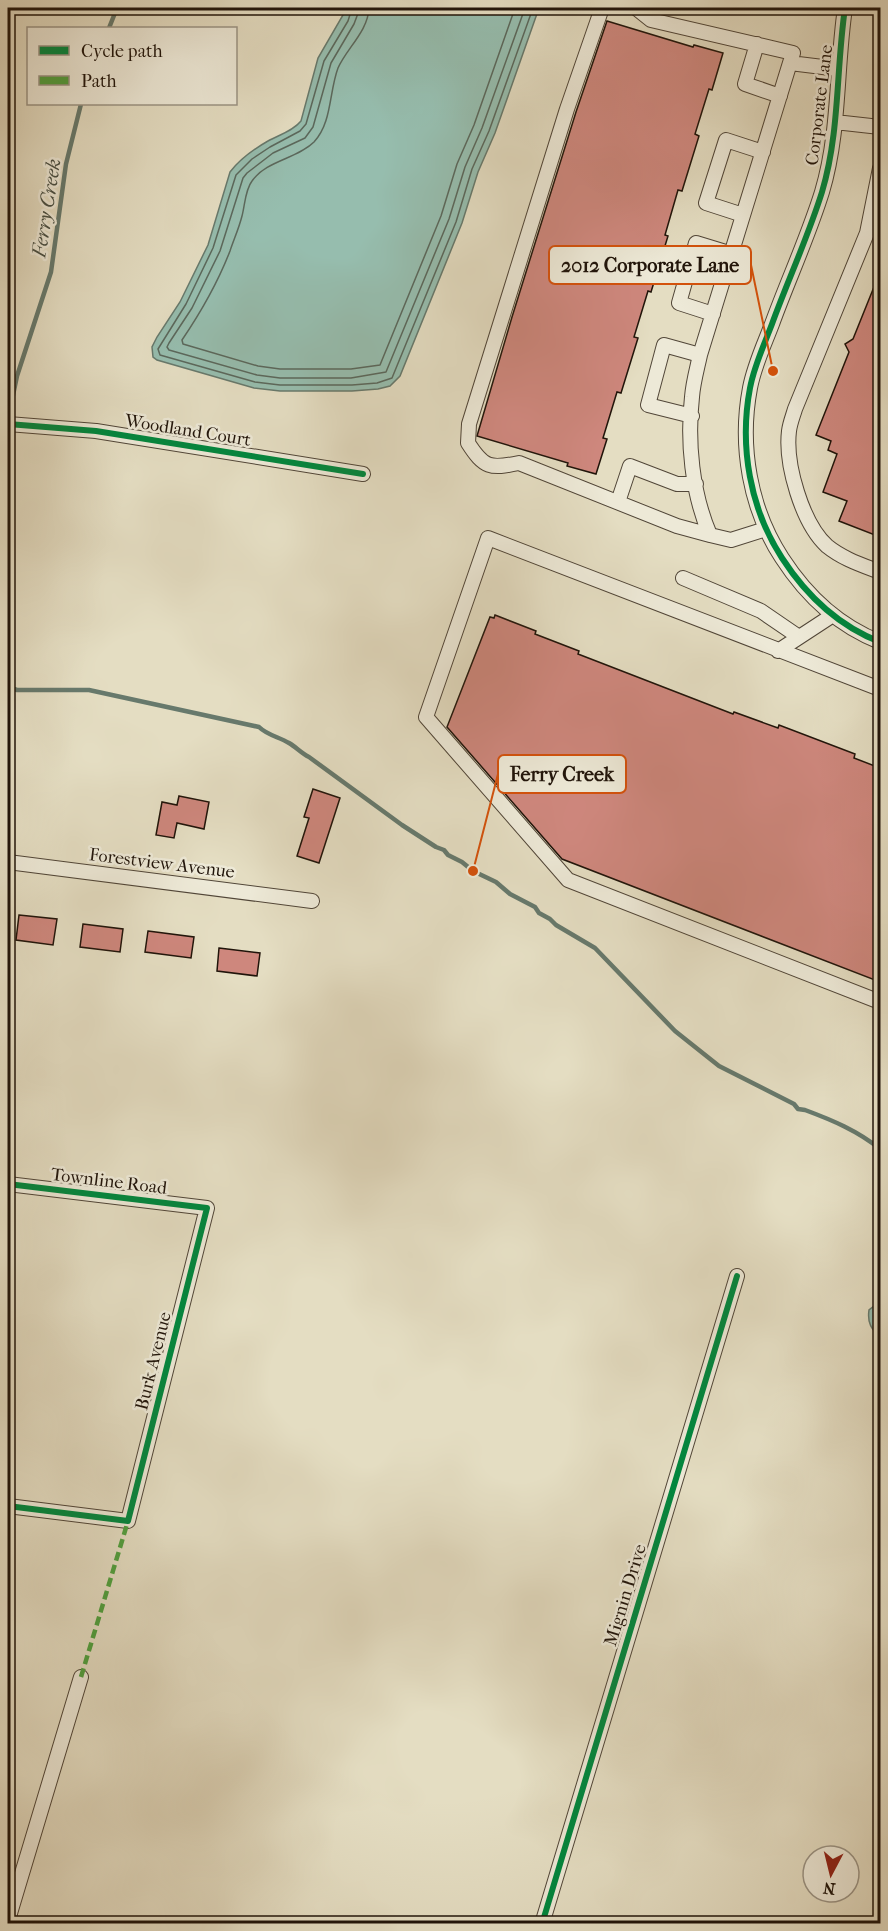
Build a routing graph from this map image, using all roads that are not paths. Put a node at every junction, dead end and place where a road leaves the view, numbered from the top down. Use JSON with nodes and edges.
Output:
{"nodes":[{"id":1,"x":602,"y":8,"type":"edge"},
{"id":2,"x":636,"y":8,"type":"edge"},
{"id":3,"x":842,"y":8,"type":"edge"},
{"id":4,"x":757,"y":44,"type":"junction"},
{"id":5,"x":790,"y":63,"type":"junction"},
{"id":6,"x":839,"y":69,"type":"junction"},
{"id":7,"x":780,"y":96,"type":"junction"},
{"id":8,"x":835,"y":122,"type":"junction"},
{"id":9,"x":880,"y":127,"type":"edge"},
{"id":10,"x":763,"y":152,"type":"junction"},
{"id":11,"x":880,"y":168,"type":"edge"},
{"id":12,"x":743,"y":215,"type":"junction"},
{"id":13,"x":732,"y":254,"type":"junction"},
{"id":14,"x":713,"y":314,"type":"junction"},
{"id":15,"x":700,"y":355,"type":"junction"},
{"id":16,"x":692,"y":416,"type":"junction"},
{"id":17,"x":11,"y":424,"type":"edge"},
{"id":18,"x":363,"y":474,"type":"dead end"},
{"id":19,"x":696,"y":484,"type":"junction"},
{"id":20,"x":618,"y":502,"type":"junction"},
{"id":21,"x":766,"y":529,"type":"junction"},
{"id":22,"x":710,"y":535,"type":"junction"},
{"id":23,"x":880,"y":572,"type":"edge"},
{"id":24,"x":683,"y":579,"type":"dead end"},
{"id":25,"x":832,"y":615,"type":"junction"},
{"id":26,"x":799,"y":637,"type":"junction"},
{"id":27,"x":880,"y":642,"type":"edge"},
{"id":28,"x":778,"y":651,"type":"junction"},
{"id":29,"x":880,"y":689,"type":"edge"},
{"id":30,"x":8,"y":862,"type":"edge"},
{"id":31,"x":312,"y":901,"type":"dead end"},
{"id":32,"x":880,"y":1002,"type":"edge"},
{"id":33,"x":8,"y":1184,"type":"edge"},
{"id":34,"x":207,"y":1208,"type":"joint"},
{"id":35,"x":737,"y":1276,"type":"dead end"},
{"id":36,"x":8,"y":1506,"type":"edge"},
{"id":37,"x":81,"y":1677,"type":"dead end"},
{"id":38,"x":8,"y":1920,"type":"edge"},
{"id":39,"x":542,"y":1923,"type":"edge"}],
"edges":[{"from":1,"to":20,"type":"street"},
{"from":2,"to":4,"type":"street"},
{"from":3,"to":6,"type":"street","name":"Corporate Lane"},
{"from":4,"to":5,"type":"street"},
{"from":4,"to":7,"type":"street"},
{"from":5,"to":6,"type":"street"},
{"from":5,"to":7,"type":"street"},
{"from":6,"to":8,"type":"street","name":"Corporate Lane"},
{"from":7,"to":10,"type":"street"},
{"from":8,"to":9,"type":"street"},
{"from":8,"to":21,"type":"street","name":"Corporate Lane"},
{"from":10,"to":12,"type":"street"},
{"from":10,"to":12,"type":"street"},
{"from":11,"to":23,"type":"street"},
{"from":12,"to":13,"type":"street"},
{"from":13,"to":14,"type":"street"},
{"from":13,"to":14,"type":"street"},
{"from":14,"to":15,"type":"street"},
{"from":15,"to":16,"type":"street"},
{"from":15,"to":16,"type":"street"},
{"from":16,"to":19,"type":"street"},
{"from":17,"to":18,"type":"street","name":"Woodland Court"},
{"from":19,"to":20,"type":"street"},
{"from":19,"to":22,"type":"street"},
{"from":20,"to":22,"type":"street"},
{"from":21,"to":22,"type":"street"},
{"from":21,"to":25,"type":"street","name":"Corporate Lane"},
{"from":24,"to":26,"type":"street"},
{"from":25,"to":26,"type":"street"},
{"from":25,"to":27,"type":"street","name":"Corporate Lane"},
{"from":26,"to":28,"type":"street"},
{"from":28,"to":29,"type":"street"},
{"from":28,"to":32,"type":"street"},
{"from":30,"to":31,"type":"street","name":"Forestview Avenue"},
{"from":33,"to":34,"type":"street","name":"Townline Road"},
{"from":34,"to":36,"type":"street","name":"Burk Avenue"},
{"from":35,"to":39,"type":"street","name":"Mignin Drive"},
{"from":37,"to":38,"type":"street"}]}
